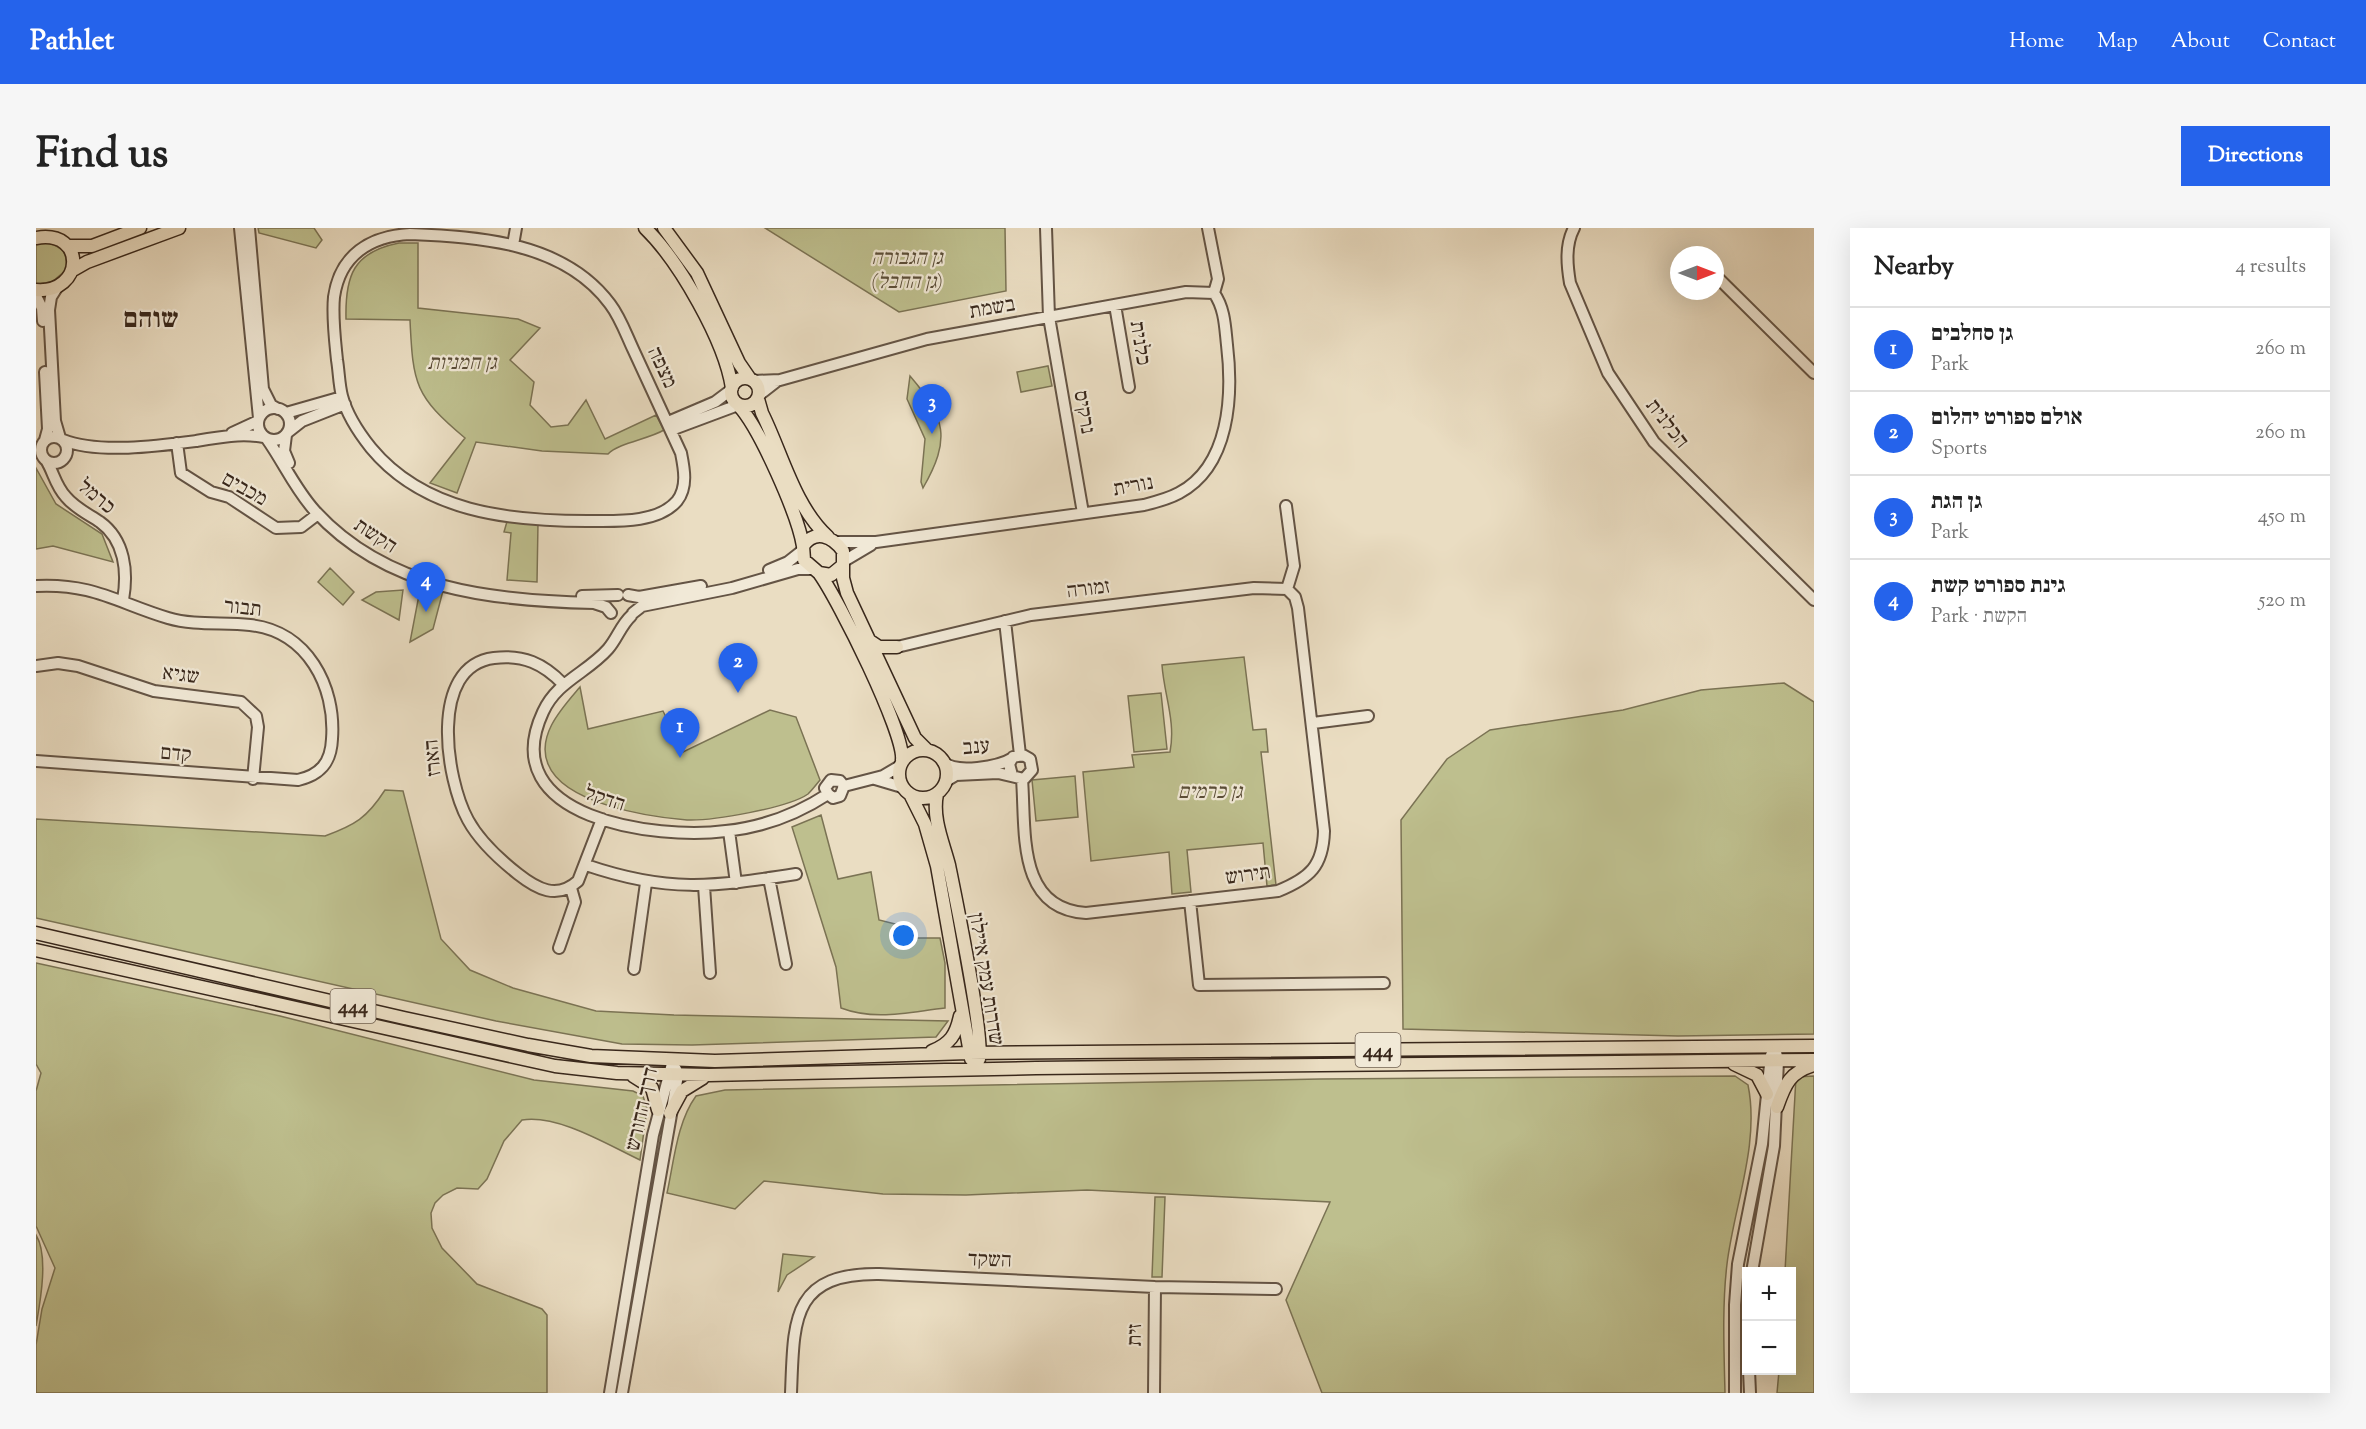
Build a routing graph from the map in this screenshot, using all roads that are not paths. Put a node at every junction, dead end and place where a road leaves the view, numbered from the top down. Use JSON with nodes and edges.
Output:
{"nodes":[{"id":1,"x":38,"y":228,"type":"edge"},
{"id":2,"x":140,"y":228,"type":"edge"},
{"id":3,"x":179,"y":228,"type":"edge"},
{"id":4,"x":240,"y":228,"type":"edge"},
{"id":5,"x":249,"y":228,"type":"edge"},
{"id":6,"x":509,"y":228,"type":"edge"},
{"id":7,"x":516,"y":228,"type":"edge"},
{"id":8,"x":645,"y":228,"type":"edge"},
{"id":9,"x":664,"y":228,"type":"edge"},
{"id":10,"x":1046,"y":228,"type":"edge"},
{"id":11,"x":1208,"y":228,"type":"edge"},
{"id":12,"x":1574,"y":228,"type":"edge"},
{"id":13,"x":42,"y":238,"type":"edge"},
{"id":14,"x":510,"y":244,"type":"junction"},
{"id":15,"x":68,"y":246,"type":"junction"},
{"id":16,"x":73,"y":270,"type":"junction"},
{"id":17,"x":1724,"y":284,"type":"edge"},
{"id":18,"x":58,"y":286,"type":"junction"},
{"id":19,"x":36,"y":290,"type":"edge"},
{"id":20,"x":1214,"y":293,"type":"junction"},
{"id":21,"x":36,"y":296,"type":"edge"},
{"id":22,"x":1115,"y":305,"type":"junction"},
{"id":23,"x":1049,"y":317,"type":"junction"},
{"id":24,"x":1814,"y":373,"type":"edge"},
{"id":25,"x":752,"y":380,"type":"junction"},
{"id":26,"x":780,"y":380,"type":"junction"},
{"id":27,"x":1129,"y":387,"type":"dead end"},
{"id":28,"x":731,"y":389,"type":"junction"},
{"id":29,"x":758,"y":397,"type":"junction"},
{"id":30,"x":343,"y":400,"type":"junction"},
{"id":31,"x":739,"y":405,"type":"junction"},
{"id":32,"x":282,"y":411,"type":"junction"},
{"id":33,"x":259,"y":419,"type":"junction"},
{"id":34,"x":669,"y":426,"type":"junction"},
{"id":35,"x":287,"y":434,"type":"junction"},
{"id":36,"x":227,"y":435,"type":"junction"},
{"id":37,"x":266,"y":438,"type":"junction"},
{"id":38,"x":61,"y":439,"type":"junction"},
{"id":39,"x":177,"y":443,"type":"junction"},
{"id":40,"x":100,"y":447,"type":"junction"},
{"id":41,"x":42,"y":451,"type":"edge"},
{"id":42,"x":63,"y":458,"type":"junction"},
{"id":43,"x":60,"y":490,"type":"junction"},
{"id":44,"x":1286,"y":506,"type":"dead end"},
{"id":45,"x":1083,"y":513,"type":"junction"},
{"id":46,"x":318,"y":514,"type":"junction"},
{"id":47,"x":831,"y":540,"type":"junction"},
{"id":48,"x":876,"y":542,"type":"junction"},
{"id":49,"x":802,"y":549,"type":"junction"},
{"id":50,"x":843,"y":564,"type":"junction"},
{"id":51,"x":816,"y":571,"type":"junction"},
{"id":52,"x":36,"y":586,"type":"edge"},
{"id":53,"x":1287,"y":589,"type":"junction"},
{"id":54,"x":623,"y":595,"type":"junction"},
{"id":55,"x":123,"y":600,"type":"junction"},
{"id":56,"x":1814,"y":600,"type":"edge"},
{"id":57,"x":612,"y":614,"type":"junction"},
{"id":58,"x":632,"y":614,"type":"junction"},
{"id":59,"x":1005,"y":621,"type":"junction"},
{"id":60,"x":869,"y":640,"type":"junction"},
{"id":61,"x":612,"y":644,"type":"junction"},
{"id":62,"x":897,"y":647,"type":"junction"},
{"id":63,"x":36,"y":666,"type":"edge"},
{"id":64,"x":883,"y":667,"type":"junction"},
{"id":65,"x":563,"y":684,"type":"junction"},
{"id":66,"x":1368,"y":716,"type":"dead end"},
{"id":67,"x":1313,"y":723,"type":"junction"},
{"id":68,"x":927,"y":750,"type":"junction"},
{"id":69,"x":1016,"y":756,"type":"junction"},
{"id":70,"x":36,"y":761,"type":"edge"},
{"id":71,"x":943,"y":762,"type":"junction"},
{"id":72,"x":901,"y":763,"type":"junction"},
{"id":73,"x":312,"y":777,"type":"joint"},
{"id":74,"x":1017,"y":777,"type":"junction"},
{"id":75,"x":875,"y":778,"type":"junction"},
{"id":76,"x":253,"y":779,"type":"junction"},
{"id":77,"x":946,"y":781,"type":"junction"},
{"id":78,"x":907,"y":791,"type":"junction"},
{"id":79,"x":937,"y":794,"type":"junction"},
{"id":80,"x":602,"y":819,"type":"junction"},
{"id":81,"x":729,"y":831,"type":"junction"},
{"id":82,"x":586,"y":865,"type":"junction"},
{"id":83,"x":796,"y":874,"type":"dead end"},
{"id":84,"x":769,"y":878,"type":"junction"},
{"id":85,"x":646,"y":883,"type":"junction"},
{"id":86,"x":736,"y":883,"type":"junction"},
{"id":87,"x":704,"y":886,"type":"junction"},
{"id":88,"x":571,"y":888,"type":"junction"},
{"id":89,"x":1190,"y":902,"type":"junction"},
{"id":90,"x":36,"y":933,"type":"edge"},
{"id":91,"x":560,"y":948,"type":"dead end"},
{"id":92,"x":36,"y":950,"type":"edge"},
{"id":93,"x":786,"y":964,"type":"dead end"},
{"id":94,"x":634,"y":969,"type":"dead end"},
{"id":95,"x":710,"y":973,"type":"dead end"},
{"id":96,"x":1384,"y":983,"type":"dead end"},
{"id":97,"x":961,"y":1003,"type":"junction"},
{"id":98,"x":978,"y":1029,"type":"junction"},
{"id":99,"x":1774,"y":1046,"type":"junction"},
{"id":100,"x":1814,"y":1046,"type":"edge"},
{"id":101,"x":975,"y":1053,"type":"junction"},
{"id":102,"x":924,"y":1054,"type":"junction"},
{"id":103,"x":1009,"y":1054,"type":"junction"},
{"id":104,"x":673,"y":1060,"type":"junction"},
{"id":105,"x":1814,"y":1060,"type":"edge"},
{"id":106,"x":1727,"y":1061,"type":"junction"},
{"id":107,"x":1774,"y":1061,"type":"junction"},
{"id":108,"x":1814,"y":1065,"type":"edge"},
{"id":109,"x":976,"y":1069,"type":"junction"},
{"id":110,"x":626,"y":1074,"type":"junction"},
{"id":111,"x":672,"y":1075,"type":"junction"},
{"id":112,"x":709,"y":1075,"type":"junction"},
{"id":113,"x":1767,"y":1094,"type":"junction"},
{"id":114,"x":1777,"y":1107,"type":"junction"},
{"id":115,"x":664,"y":1111,"type":"junction"},
{"id":116,"x":1753,"y":1267,"type":"edge"},
{"id":117,"x":1155,"y":1287,"type":"junction"},
{"id":118,"x":1276,"y":1289,"type":"dead end"},
{"id":119,"x":1749,"y":1375,"type":"edge"},
{"id":120,"x":1153,"y":1390,"type":"edge"},
{"id":121,"x":610,"y":1393,"type":"edge"},
{"id":122,"x":622,"y":1393,"type":"edge"},
{"id":123,"x":791,"y":1393,"type":"edge"},
{"id":124,"x":1735,"y":1393,"type":"edge"},
{"id":125,"x":1750,"y":1393,"type":"edge"}],
"edges":[{"from":1,"to":13,"type":"street"},
{"from":2,"to":15,"type":"main road"},
{"from":3,"to":16,"type":"main road"},
{"from":4,"to":33,"type":"street"},
{"from":5,"to":32,"type":"street"},
{"from":6,"to":14,"type":"street"},
{"from":7,"to":14,"type":"street"},
{"from":8,"to":28,"type":"main road"},
{"from":9,"to":25,"type":"main road"},
{"from":10,"to":23,"type":"street","name":"נרקיס"},
{"from":11,"to":20,"type":"street"},
{"from":12,"to":56,"type":"street","name":"הכלנית"},
{"from":13,"to":15,"type":"main road"},
{"from":14,"to":30,"type":"street","name":"מצפה"},
{"from":14,"to":34,"type":"street","name":"מצפה"},
{"from":15,"to":16,"type":"main road"},
{"from":16,"to":18,"type":"main road"},
{"from":17,"to":24,"type":"street"},
{"from":18,"to":19,"type":"main road"},
{"from":18,"to":38,"type":"street"},
{"from":20,"to":22,"type":"street","name":"בשמת"},
{"from":20,"to":45,"type":"street","name":"נורית"},
{"from":21,"to":41,"type":"street","name":"כרמל"},
{"from":22,"to":23,"type":"street","name":"בשמת"},
{"from":22,"to":27,"type":"street","name":"כלנית"},
{"from":23,"to":26,"type":"street","name":"בשמת"},
{"from":23,"to":45,"type":"street","name":"נרקיס"},
{"from":25,"to":26,"type":"street","name":"בשמת"},
{"from":25,"to":28,"type":"main road"},
{"from":25,"to":29,"type":"main road"},
{"from":26,"to":29,"type":"street","name":"בשמת"},
{"from":28,"to":31,"type":"main road"},
{"from":28,"to":34,"type":"street"},
{"from":29,"to":31,"type":"main road"},
{"from":29,"to":47,"type":"main road"},
{"from":30,"to":32,"type":"street"},
{"from":30,"to":34,"type":"street","name":"מצפה"},
{"from":30,"to":35,"type":"street"},
{"from":31,"to":34,"type":"street"},
{"from":31,"to":49,"type":"main road"},
{"from":32,"to":33,"type":"street"},
{"from":32,"to":35,"type":"street"},
{"from":33,"to":36,"type":"street","name":"מכבים"},
{"from":33,"to":37,"type":"street"},
{"from":35,"to":37,"type":"street"},
{"from":35,"to":54,"type":"street","name":"הקשת"},
{"from":36,"to":37,"type":"street","name":"מכבים"},
{"from":36,"to":39,"type":"street","name":"מכבים"},
{"from":37,"to":46,"type":"street","name":"הקשת"},
{"from":38,"to":40,"type":"street","name":"מכבים"},
{"from":38,"to":41,"type":"street"},
{"from":38,"to":42,"type":"street"},
{"from":39,"to":40,"type":"street","name":"מכבים"},
{"from":39,"to":46,"type":"street","name":"מכבים"},
{"from":40,"to":42,"type":"street","name":"מכבים"},
{"from":41,"to":42,"type":"street"},
{"from":41,"to":43,"type":"street","name":"כרמל"},
{"from":42,"to":43,"type":"street","name":"כרמל"},
{"from":43,"to":55,"type":"street","name":"כרמל"},
{"from":44,"to":53,"type":"street"},
{"from":45,"to":48,"type":"street","name":"נורית"},
{"from":46,"to":57,"type":"street","name":"הקשת"},
{"from":47,"to":48,"type":"street","name":"נורית"},
{"from":47,"to":49,"type":"main road"},
{"from":47,"to":50,"type":"main road"},
{"from":48,"to":50,"type":"street","name":"נורית"},
{"from":49,"to":51,"type":"main road"},
{"from":49,"to":54,"type":"street","name":"הקשת"},
{"from":50,"to":51,"type":"main road"},
{"from":50,"to":60,"type":"main road"},
{"from":51,"to":58,"type":"street"},
{"from":51,"to":72,"type":"main road"},
{"from":52,"to":55,"type":"street","name":"תבור"},
{"from":53,"to":59,"type":"street","name":"זמורה"},
{"from":53,"to":67,"type":"street","name":"תירוש"},
{"from":54,"to":57,"type":"street"},
{"from":54,"to":58,"type":"street"},
{"from":55,"to":73,"type":"street","name":"תבור"},
{"from":57,"to":58,"type":"street"},
{"from":57,"to":61,"type":"street"},
{"from":58,"to":61,"type":"street","name":"הדקל"},
{"from":59,"to":62,"type":"street","name":"זמורה"},
{"from":59,"to":69,"type":"street"},
{"from":60,"to":62,"type":"main road"},
{"from":60,"to":64,"type":"main road"},
{"from":61,"to":65,"type":"street","name":"הדקל"},
{"from":62,"to":64,"type":"main road"},
{"from":63,"to":76,"type":"street","name":"שגיא"},
{"from":64,"to":68,"type":"main road"},
{"from":65,"to":80,"type":"street","name":"הדקל"},
{"from":65,"to":88,"type":"street","name":"הארז"},
{"from":66,"to":67,"type":"street"},
{"from":67,"to":89,"type":"street","name":"תירוש"},
{"from":68,"to":71,"type":"main road"},
{"from":68,"to":72,"type":"main road"},
{"from":69,"to":71,"type":"street","name":"ענב"},
{"from":69,"to":74,"type":"street"},
{"from":69,"to":74,"type":"street"},
{"from":70,"to":76,"type":"street","name":"קדם"},
{"from":71,"to":77,"type":"main road"},
{"from":72,"to":75,"type":"street"},
{"from":72,"to":78,"type":"main road"},
{"from":73,"to":76,"type":"street","name":"קדם"},
{"from":74,"to":77,"type":"street","name":"ענב"},
{"from":74,"to":89,"type":"street","name":"תירוש"},
{"from":75,"to":78,"type":"street"},
{"from":75,"to":81,"type":"street","name":"הדקל"},
{"from":77,"to":79,"type":"main road"},
{"from":78,"to":79,"type":"main road"},
{"from":78,"to":97,"type":"main road","name":"שדרות עמק איילון"},
{"from":79,"to":98,"type":"main road","name":"שדרות עמק איילון"},
{"from":80,"to":81,"type":"street","name":"הדקל"},
{"from":80,"to":82,"type":"street"},
{"from":81,"to":86,"type":"street"},
{"from":82,"to":85,"type":"street"},
{"from":82,"to":88,"type":"street"},
{"from":83,"to":84,"type":"street"},
{"from":84,"to":86,"type":"street"},
{"from":84,"to":93,"type":"street"},
{"from":85,"to":87,"type":"street"},
{"from":85,"to":94,"type":"street"},
{"from":86,"to":87,"type":"street"},
{"from":87,"to":95,"type":"street"},
{"from":88,"to":91,"type":"street"},
{"from":89,"to":96,"type":"street"},
{"from":90,"to":104,"type":"main road","number":"444"},
{"from":92,"to":110,"type":"main road","number":"444"},
{"from":97,"to":101,"type":"main road","name":"שדרות עמק איילון"},
{"from":97,"to":102,"type":"main road"},
{"from":98,"to":101,"type":"main road","name":"שדרות עמק איילון"},
{"from":98,"to":103,"type":"main road"},
{"from":99,"to":100,"type":"main road","number":"444"},
{"from":99,"to":103,"type":"main road","number":"444"},
{"from":99,"to":107,"type":"street"},
{"from":101,"to":102,"type":"main road","number":"444"},
{"from":101,"to":103,"type":"main road","number":"444"},
{"from":101,"to":109,"type":"main road","name":"שדרות עמק איילון"},
{"from":102,"to":104,"type":"main road","number":"444"},
{"from":104,"to":111,"type":"street","name":"דרך החורש"},
{"from":105,"to":107,"type":"main road","number":"444"},
{"from":106,"to":107,"type":"main road","number":"444"},
{"from":106,"to":109,"type":"main road","number":"444"},
{"from":106,"to":113,"type":"main road"},
{"from":107,"to":113,"type":"street"},
{"from":107,"to":114,"type":"street"},
{"from":108,"to":114,"type":"main road"},
{"from":109,"to":112,"type":"main road","number":"444"},
{"from":110,"to":111,"type":"main road","number":"444"},
{"from":110,"to":115,"type":"main road"},
{"from":111,"to":112,"type":"main road","number":"444"},
{"from":111,"to":115,"type":"street","name":"דרך החורש"},
{"from":112,"to":115,"type":"main road"},
{"from":113,"to":124,"type":"street"},
{"from":114,"to":116,"type":"street"},
{"from":115,"to":121,"type":"street","name":"דרך החורש"},
{"from":115,"to":122,"type":"street","name":"דרך החורש"},
{"from":117,"to":118,"type":"street","name":"השקד"},
{"from":117,"to":120,"type":"street","name":"זית"},
{"from":117,"to":123,"type":"street","name":"השקד"},
{"from":119,"to":125,"type":"street"}]}
